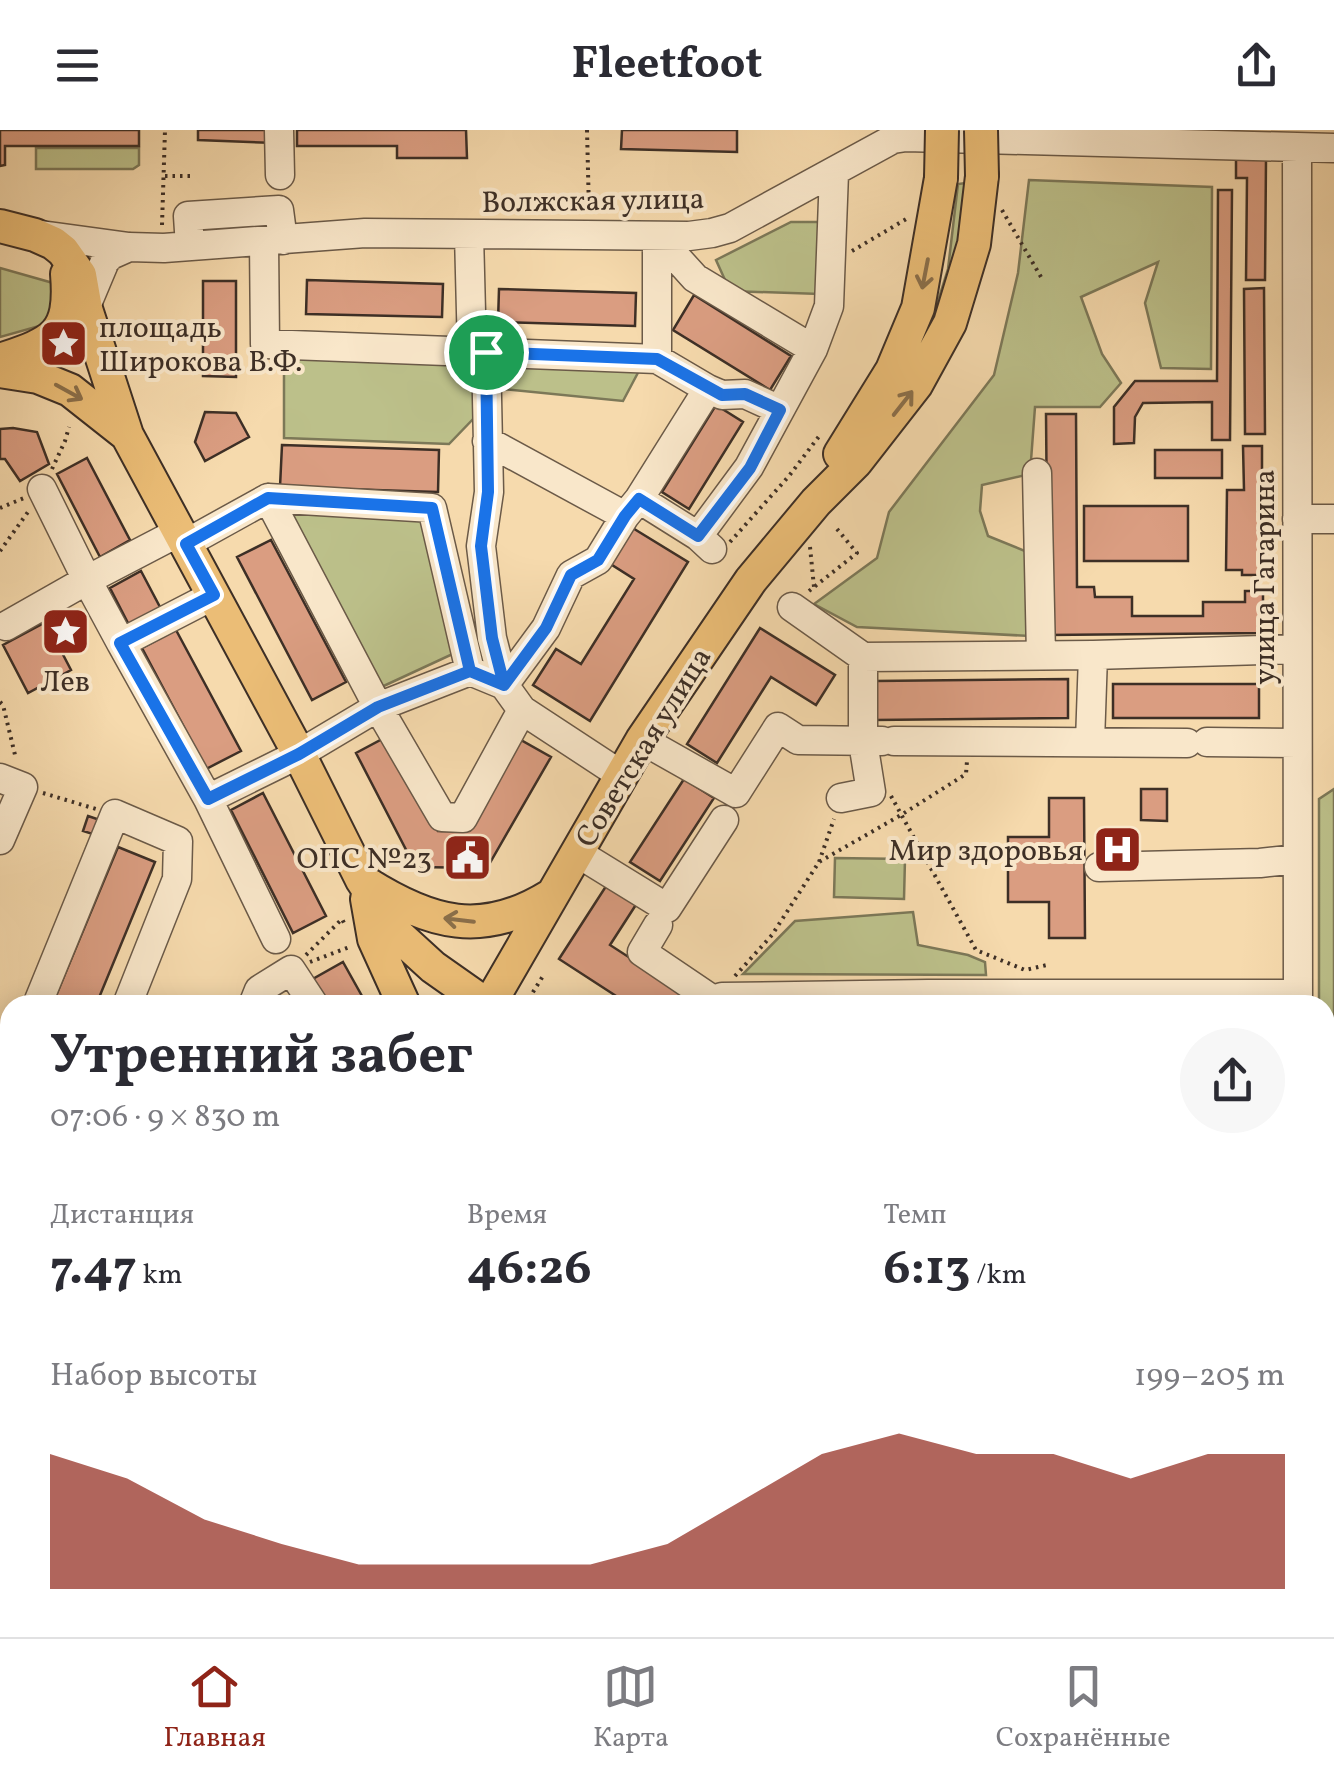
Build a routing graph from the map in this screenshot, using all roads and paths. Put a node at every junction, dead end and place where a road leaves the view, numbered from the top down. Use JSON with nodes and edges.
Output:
{"nodes":[{"id":1,"x":165,"y":130,"type":"edge"},
{"id":2,"x":279,"y":130,"type":"edge"},
{"id":3,"x":587,"y":130,"type":"edge"},
{"id":4,"x":942,"y":130,"type":"edge"},
{"id":5,"x":981,"y":130,"type":"edge"},
{"id":6,"x":1296,"y":148,"type":"junction"},
{"id":7,"x":1334,"y":148,"type":"edge"},
{"id":8,"x":834,"y":173,"type":"junction"},
{"id":9,"x":280,"y":175,"type":"dead end"},
{"id":10,"x":164,"y":176,"type":"junction"},
{"id":11,"x":192,"y":176,"type":"dead end"},
{"id":12,"x":1002,"y":210,"type":"dead end"},
{"id":13,"x":908,"y":218,"type":"dead end"},
{"id":14,"x":0,"y":226,"type":"edge"},
{"id":15,"x":469,"y":234,"type":"junction"},
{"id":16,"x":590,"y":236,"type":"junction"},
{"id":17,"x":657,"y":236,"type":"junction"},
{"id":18,"x":162,"y":239,"type":"dead end"},
{"id":19,"x":274,"y":241,"type":"junction"},
{"id":20,"x":49,"y":243,"type":"junction"},
{"id":21,"x":129,"y":246,"type":"junction"},
{"id":22,"x":190,"y":246,"type":"junction"},
{"id":23,"x":831,"y":264,"type":"junction"},
{"id":24,"x":1040,"y":277,"type":"dead end"},
{"id":25,"x":86,"y":309,"type":"junction"},
{"id":26,"x":58,"y":334,"type":"junction"},
{"id":27,"x":813,"y":349,"type":"junction"},
{"id":28,"x":479,"y":351,"type":"junction"},
{"id":29,"x":657,"y":359,"type":"junction"},
{"id":30,"x":0,"y":360,"type":"edge"},
{"id":31,"x":0,"y":371,"type":"edge"},
{"id":32,"x":708,"y":389,"type":"junction"},
{"id":33,"x":780,"y":410,"type":"junction"},
{"id":34,"x":829,"y":424,"type":"dead end"},
{"id":35,"x":69,"y":427,"type":"dead end"},
{"id":36,"x":126,"y":435,"type":"junction"},
{"id":37,"x":487,"y":441,"type":"junction"},
{"id":38,"x":1037,"y":473,"type":"dead end"},
{"id":39,"x":42,"y":490,"type":"junction"},
{"id":40,"x":268,"y":498,"type":"junction"},
{"id":41,"x":816,"y":502,"type":"junction"},
{"id":42,"x":632,"y":507,"type":"junction"},
{"id":43,"x":1297,"y":519,"type":"junction"},
{"id":44,"x":1334,"y":519,"type":"edge"},
{"id":45,"x":837,"y":529,"type":"dead end"},
{"id":46,"x":809,"y":536,"type":"dead end"},
{"id":47,"x":182,"y":538,"type":"junction"},
{"id":48,"x":705,"y":542,"type":"junction"},
{"id":49,"x":0,"y":552,"type":"edge"},
{"id":50,"x":87,"y":580,"type":"junction"},
{"id":51,"x":814,"y":587,"type":"junction"},
{"id":52,"x":214,"y":595,"type":"junction"},
{"id":53,"x":792,"y":607,"type":"joint"},
{"id":54,"x":6,"y":626,"type":"dead end"},
{"id":55,"x":120,"y":643,"type":"junction"},
{"id":56,"x":1297,"y":649,"type":"junction"},
{"id":57,"x":1041,"y":655,"type":"junction"},
{"id":58,"x":1093,"y":655,"type":"junction"},
{"id":59,"x":863,"y":658,"type":"junction"},
{"id":60,"x":470,"y":671,"type":"junction"},
{"id":61,"x":504,"y":685,"type":"junction"},
{"id":62,"x":0,"y":702,"type":"edge"},
{"id":63,"x":378,"y":707,"type":"junction"},
{"id":64,"x":522,"y":710,"type":"junction"},
{"id":65,"x":642,"y":740,"type":"junction"},
{"id":66,"x":880,"y":741,"type":"junction"},
{"id":67,"x":970,"y":741,"type":"junction"},
{"id":68,"x":1090,"y":742,"type":"junction"},
{"id":69,"x":1297,"y":743,"type":"junction"},
{"id":70,"x":299,"y":754,"type":"junction"},
{"id":71,"x":622,"y":775,"type":"junction"},
{"id":72,"x":11,"y":783,"type":"edge"},
{"id":73,"x":842,"y":798,"type":"joint"},
{"id":74,"x":208,"y":799,"type":"junction"},
{"id":75,"x":888,"y":801,"type":"junction"},
{"id":76,"x":116,"y":814,"type":"junction"},
{"id":77,"x":724,"y":820,"type":"dead end"},
{"id":78,"x":0,"y":840,"type":"edge"},
{"id":79,"x":576,"y":852,"type":"junction"},
{"id":80,"x":1297,"y":859,"type":"junction"},
{"id":81,"x":819,"y":862,"type":"junction"},
{"id":82,"x":1099,"y":867,"type":"dead end"},
{"id":83,"x":362,"y":880,"type":"junction"},
{"id":84,"x":550,"y":896,"type":"junction"},
{"id":85,"x":342,"y":919,"type":"dead end"},
{"id":86,"x":658,"y":925,"type":"dead end"},
{"id":87,"x":276,"y":939,"type":"dead end"},
{"id":88,"x":354,"y":945,"type":"dead end"},
{"id":89,"x":1047,"y":965,"type":"dead end"},
{"id":90,"x":292,"y":970,"type":"junction"},
{"id":91,"x":543,"y":976,"type":"dead end"},
{"id":92,"x":41,"y":995,"type":"edge"},
{"id":93,"x":131,"y":995,"type":"edge"},
{"id":94,"x":257,"y":995,"type":"edge"},
{"id":95,"x":308,"y":995,"type":"edge"},
{"id":96,"x":399,"y":995,"type":"edge"},
{"id":97,"x":473,"y":995,"type":"edge"},
{"id":98,"x":494,"y":995,"type":"edge"},
{"id":99,"x":531,"y":995,"type":"edge"},
{"id":100,"x":701,"y":995,"type":"edge"},
{"id":101,"x":719,"y":995,"type":"edge"},
{"id":102,"x":1298,"y":995,"type":"edge"}],
"edges":[{"from":1,"to":10,"type":"path"},
{"from":2,"to":9,"type":"street"},
{"from":3,"to":16,"type":"path"},
{"from":4,"to":41,"type":"main road","one_way":true,"bridge":true},
{"from":41,"to":5,"type":"main road","one_way":true,"bridge":true},
{"from":6,"to":7,"type":"street","name":"Волжская улица"},
{"from":6,"to":8,"type":"street","name":"Волжская улица"},
{"from":6,"to":43,"type":"street","name":"улица Гагарина"},
{"from":8,"to":17,"type":"street","name":"Волжская улица"},
{"from":8,"to":23,"type":"street"},
{"from":10,"to":11,"type":"path"},
{"from":10,"to":18,"type":"path"},
{"from":12,"to":24,"type":"path"},
{"from":13,"to":23,"type":"path"},
{"from":14,"to":20,"type":"main road"},
{"from":15,"to":16,"type":"street","name":"Волжская улица"},
{"from":15,"to":19,"type":"street","name":"Волжская улица"},
{"from":15,"to":28,"type":"street"},
{"from":16,"to":17,"type":"street","name":"Волжская улица"},
{"from":17,"to":27,"type":"street"},
{"from":17,"to":29,"type":"street"},
{"from":19,"to":22,"type":"street","name":"Волжская улица"},
{"from":19,"to":22,"type":"street"},
{"from":19,"to":28,"type":"street"},
{"from":20,"to":21,"type":"street","name":"Волжская улица"},
{"from":20,"to":25,"type":"main road"},
{"from":20,"to":26,"type":"main road"},
{"from":21,"to":22,"type":"street","name":"Волжская улица"},
{"from":21,"to":25,"type":"street"},
{"from":23,"to":27,"type":"street"},
{"from":25,"to":26,"type":"street"},
{"from":25,"to":36,"type":"main road"},
{"from":26,"to":30,"type":"main road"},
{"from":27,"to":33,"type":"street"},
{"from":28,"to":29,"type":"street"},
{"from":28,"to":37,"type":"street"},
{"from":29,"to":32,"type":"street"},
{"from":31,"to":36,"type":"main road","one_way":true},
{"from":32,"to":33,"type":"street"},
{"from":32,"to":42,"type":"street"},
{"from":33,"to":48,"type":"street"},
{"from":34,"to":48,"type":"path"},
{"from":35,"to":39,"type":"path"},
{"from":36,"to":47,"type":"main road"},
{"from":37,"to":42,"type":"street"},
{"from":37,"to":61,"type":"street"},
{"from":38,"to":57,"type":"street"},
{"from":39,"to":49,"type":"path"},
{"from":39,"to":50,"type":"street"},
{"from":40,"to":47,"type":"street"},
{"from":40,"to":60,"type":"street"},
{"from":40,"to":63,"type":"street"},
{"from":41,"to":65,"type":"main road","name":"Советская улица"},
{"from":42,"to":48,"type":"street"},
{"from":42,"to":61,"type":"street"},
{"from":43,"to":44,"type":"street"},
{"from":43,"to":56,"type":"street","name":"улица Гагарина"},
{"from":45,"to":51,"type":"path"},
{"from":46,"to":51,"type":"path"},
{"from":47,"to":50,"type":"street"},
{"from":47,"to":52,"type":"main road"},
{"from":50,"to":54,"type":"street"},
{"from":50,"to":55,"type":"street"},
{"from":51,"to":53,"type":"path"},
{"from":52,"to":55,"type":"street"},
{"from":52,"to":70,"type":"main road"},
{"from":53,"to":59,"type":"street"},
{"from":55,"to":74,"type":"street"},
{"from":56,"to":58,"type":"street"},
{"from":56,"to":69,"type":"street","name":"улица Гагарина"},
{"from":57,"to":58,"type":"street"},
{"from":57,"to":59,"type":"street"},
{"from":58,"to":68,"type":"street"},
{"from":59,"to":66,"type":"street"},
{"from":60,"to":61,"type":"street"},
{"from":60,"to":63,"type":"street"},
{"from":61,"to":64,"type":"street"},
{"from":62,"to":72,"type":"path"},
{"from":63,"to":64,"type":"street"},
{"from":63,"to":70,"type":"street"},
{"from":64,"to":71,"type":"street"},
{"from":65,"to":66,"type":"street"},
{"from":65,"to":71,"type":"main road","name":"Советская улица"},
{"from":66,"to":67,"type":"street"},
{"from":66,"to":75,"type":"street"},
{"from":67,"to":68,"type":"street"},
{"from":67,"to":75,"type":"path"},
{"from":68,"to":69,"type":"street"},
{"from":69,"to":80,"type":"street","name":"улица Гагарина"},
{"from":70,"to":74,"type":"street"},
{"from":70,"to":83,"type":"main road"},
{"from":71,"to":79,"type":"main road","name":"Советская улица"},
{"from":72,"to":76,"type":"path"},
{"from":72,"to":78,"type":"street"},
{"from":73,"to":75,"type":"street"},
{"from":73,"to":81,"type":"path"},
{"from":74,"to":87,"type":"street"},
{"from":75,"to":81,"type":"path"},
{"from":75,"to":89,"type":"path"},
{"from":76,"to":92,"type":"street"},
{"from":76,"to":93,"type":"street"},
{"from":77,"to":79,"type":"street"},
{"from":79,"to":84,"type":"main road","name":"Советская улица"},
{"from":80,"to":82,"type":"street"},
{"from":80,"to":102,"type":"street","name":"улица Гагарина"},
{"from":81,"to":101,"type":"path"},
{"from":84,"to":83,"type":"main road","one_way":true},
{"from":83,"to":96,"type":"main road"},
{"from":83,"to":97,"type":"main road"},
{"from":84,"to":98,"type":"main road","name":"Советская улица"},
{"from":85,"to":90,"type":"path"},
{"from":86,"to":100,"type":"street"},
{"from":88,"to":90,"type":"path"},
{"from":90,"to":94,"type":"street"},
{"from":90,"to":95,"type":"street"},
{"from":91,"to":99,"type":"path"}]}
